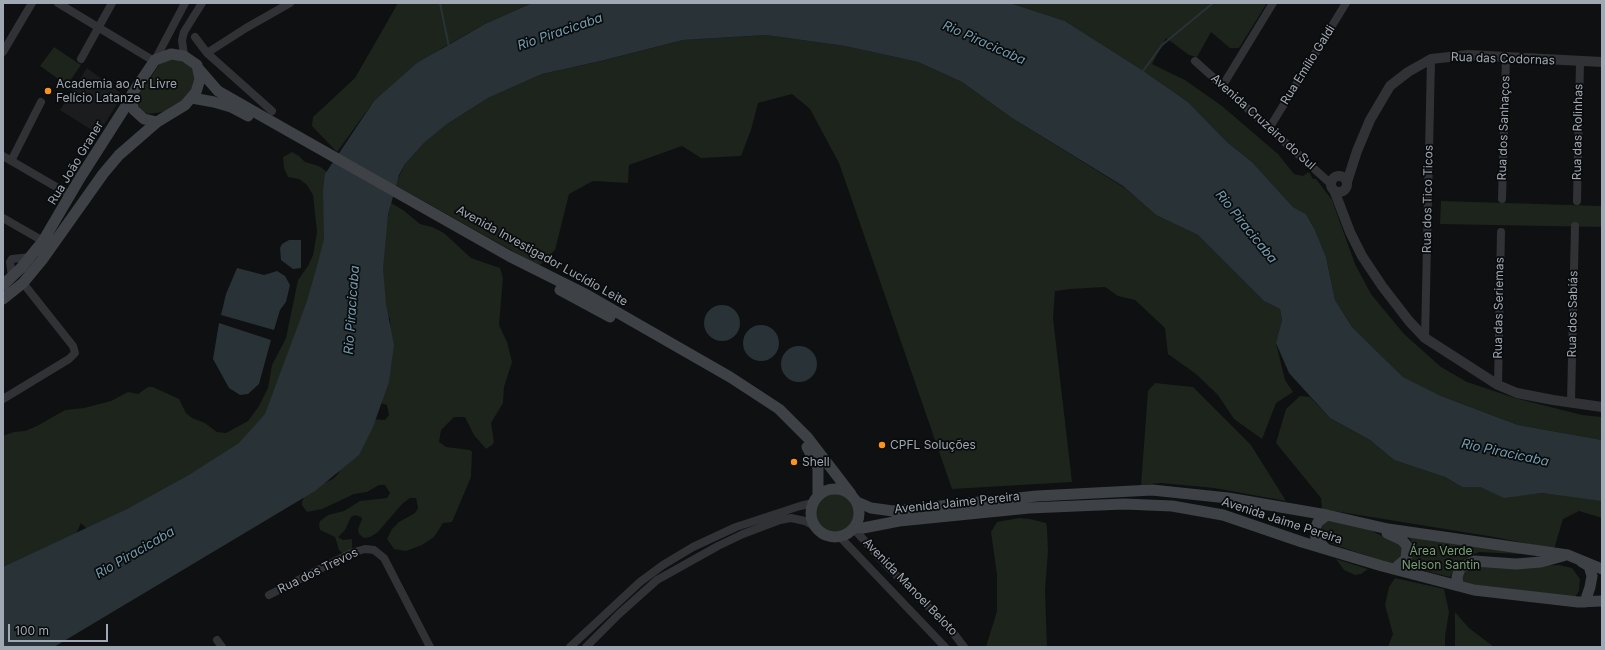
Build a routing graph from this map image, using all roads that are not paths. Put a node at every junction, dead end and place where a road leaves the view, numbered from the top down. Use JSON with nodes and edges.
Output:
{"nodes":[{"id":1,"x":32,"y":3,"type":"edge"},
{"id":2,"x":58,"y":3,"type":"edge"},
{"id":3,"x":112,"y":3,"type":"edge"},
{"id":4,"x":185,"y":3,"type":"edge"},
{"id":5,"x":202,"y":3,"type":"edge"},
{"id":6,"x":290,"y":3,"type":"edge"},
{"id":7,"x":1272,"y":3,"type":"edge"},
{"id":8,"x":1346,"y":3,"type":"edge"},
{"id":9,"x":97,"y":28,"type":"junction"},
{"id":10,"x":195,"y":37,"type":"dead end"},
{"id":11,"x":3,"y":52,"type":"edge"},
{"id":12,"x":207,"y":53,"type":"junction"},
{"id":13,"x":184,"y":56,"type":"junction"},
{"id":14,"x":1506,"y":57,"type":"junction"},
{"id":15,"x":81,"y":59,"type":"dead end"},
{"id":16,"x":1431,"y":59,"type":"junction"},
{"id":17,"x":155,"y":60,"type":"junction"},
{"id":18,"x":1195,"y":61,"type":"dead end"},
{"id":19,"x":1580,"y":62,"type":"junction"},
{"id":20,"x":1602,"y":62,"type":"edge"},
{"id":21,"x":198,"y":68,"type":"junction"},
{"id":22,"x":1223,"y":85,"type":"junction"},
{"id":23,"x":131,"y":98,"type":"junction"},
{"id":24,"x":192,"y":98,"type":"junction"},
{"id":25,"x":41,"y":102,"type":"dead end"},
{"id":26,"x":272,"y":111,"type":"dead end"},
{"id":27,"x":157,"y":122,"type":"junction"},
{"id":28,"x":1270,"y":127,"type":"junction"},
{"id":29,"x":1357,"y":151,"type":"junction"},
{"id":30,"x":3,"y":156,"type":"edge"},
{"id":31,"x":324,"y":156,"type":"junction"},
{"id":32,"x":11,"y":161,"type":"junction"},
{"id":33,"x":1334,"y":184,"type":"junction"},
{"id":34,"x":1347,"y":185,"type":"junction"},
{"id":35,"x":70,"y":195,"type":"junction"},
{"id":36,"x":402,"y":198,"type":"junction"},
{"id":37,"x":1502,"y":199,"type":"dead end"},
{"id":38,"x":1576,"y":201,"type":"dead end"},
{"id":39,"x":3,"y":218,"type":"edge"},
{"id":40,"x":1346,"y":221,"type":"junction"},
{"id":41,"x":1575,"y":226,"type":"dead end"},
{"id":42,"x":1501,"y":232,"type":"dead end"},
{"id":43,"x":43,"y":241,"type":"junction"},
{"id":44,"x":7,"y":281,"type":"edge"},
{"id":45,"x":23,"y":283,"type":"junction"},
{"id":46,"x":3,"y":299,"type":"edge"},
{"id":47,"x":1425,"y":338,"type":"junction"},
{"id":48,"x":1498,"y":385,"type":"junction"},
{"id":49,"x":3,"y":399,"type":"edge"},
{"id":50,"x":1571,"y":402,"type":"junction"},
{"id":51,"x":1602,"y":408,"type":"edge"},
{"id":52,"x":854,"y":498,"type":"junction"},
{"id":53,"x":816,"y":499,"type":"junction"},
{"id":54,"x":1327,"y":515,"type":"junction"},
{"id":55,"x":1367,"y":525,"type":"junction"},
{"id":56,"x":816,"y":527,"type":"junction"},
{"id":57,"x":854,"y":528,"type":"junction"},
{"id":58,"x":840,"y":537,"type":"junction"},
{"id":59,"x":701,"y":543,"type":"junction"},
{"id":60,"x":1326,"y":549,"type":"junction"},
{"id":61,"x":1568,"y":555,"type":"junction"},
{"id":62,"x":1580,"y":561,"type":"junction"},
{"id":63,"x":1602,"y":568,"type":"edge"},
{"id":64,"x":1394,"y":569,"type":"junction"},
{"id":65,"x":665,"y":576,"type":"junction"},
{"id":66,"x":1458,"y":586,"type":"junction"},
{"id":67,"x":269,"y":595,"type":"dead end"},
{"id":68,"x":1602,"y":601,"type":"edge"},
{"id":69,"x":1585,"y":602,"type":"junction"},
{"id":70,"x":584,"y":635,"type":"junction"},
{"id":71,"x":217,"y":640,"type":"dead end"},
{"id":72,"x":222,"y":647,"type":"edge"},
{"id":73,"x":430,"y":647,"type":"edge"},
{"id":74,"x":570,"y":647,"type":"edge"},
{"id":75,"x":573,"y":647,"type":"edge"},
{"id":76,"x":586,"y":647,"type":"edge"},
{"id":77,"x":945,"y":647,"type":"edge"},
{"id":78,"x":964,"y":647,"type":"edge"}],
"edges":[{"from":1,"to":11,"type":"street"},
{"from":2,"to":9,"type":"street"},
{"from":3,"to":9,"type":"street"},
{"from":4,"to":17,"type":"street"},
{"from":5,"to":13,"type":"street"},
{"from":6,"to":12,"type":"street"},
{"from":7,"to":22,"type":"street"},
{"from":8,"to":28,"type":"street","name":"Rua Emílio Galdi"},
{"from":9,"to":15,"type":"street"},
{"from":9,"to":17,"type":"street"},
{"from":10,"to":12,"type":"street"},
{"from":12,"to":26,"type":"street"},
{"from":13,"to":17,"type":"main road"},
{"from":13,"to":21,"type":"main road"},
{"from":14,"to":16,"type":"street","name":"Rua das Codornas"},
{"from":14,"to":19,"type":"street","name":"Rua das Codornas"},
{"from":14,"to":37,"type":"street","name":"Rua dos Sanhaços"},
{"from":16,"to":29,"type":"street","name":"Rua das Codornas"},
{"from":16,"to":47,"type":"street","name":"Rua dos Tico Ticos"},
{"from":17,"to":23,"type":"main road"},
{"from":18,"to":22,"type":"street","name":"Avenida Cruzeiro do Sul"},
{"from":19,"to":20,"type":"street","name":"Rua das Codornas"},
{"from":19,"to":38,"type":"street","name":"Rua das Rolinhas"},
{"from":21,"to":24,"type":"main road"},
{"from":21,"to":31,"type":"main road","name":"Avenida Investigador Lucídio Leite"},
{"from":22,"to":28,"type":"street","name":"Avenida Cruzeiro do Sul"},
{"from":23,"to":27,"type":"main road"},
{"from":23,"to":35,"type":"main road","name":"Rua João Graner"},
{"from":24,"to":27,"type":"main road"},
{"from":24,"to":31,"type":"main road","name":"Avenida Investigador Lucídio Leite"},
{"from":25,"to":32,"type":"street"},
{"from":27,"to":45,"type":"main road"},
{"from":28,"to":33,"type":"street","name":"Avenida Cruzeiro do Sul"},
{"from":29,"to":33,"type":"street","name":"Rua das Codornas"},
{"from":29,"to":34,"type":"street","name":"Rua das Codornas"},
{"from":30,"to":32,"type":"street"},
{"from":31,"to":36,"type":"main road","name":"Avenida Investigador Lucídio Leite"},
{"from":32,"to":35,"type":"street"},
{"from":33,"to":34,"type":"street"},
{"from":33,"to":34,"type":"street"},
{"from":33,"to":40,"type":"street","name":"Avenida Cruzeiro do Sul"},
{"from":34,"to":40,"type":"street","name":"Avenida Cruzeiro do Sul"},
{"from":35,"to":43,"type":"main road","name":"Rua João Graner"},
{"from":36,"to":52,"type":"main road","name":"Avenida Investigador Lucídio Leite"},
{"from":36,"to":53,"type":"main road","name":"Avenida Investigador Lucídio Leite"},
{"from":39,"to":43,"type":"street"},
{"from":40,"to":47,"type":"street","name":"Avenida Cruzeiro do Sul"},
{"from":41,"to":50,"type":"street","name":"Rua dos Sabiás"},
{"from":42,"to":48,"type":"street","name":"Rua das Seriemas"},
{"from":43,"to":44,"type":"main road","name":"Rua João Graner"},
{"from":45,"to":46,"type":"main road"},
{"from":45,"to":49,"type":"street"},
{"from":47,"to":48,"type":"street","name":"Avenida Cruzeiro do Sul"},
{"from":48,"to":50,"type":"street","name":"Avenida Cruzeiro do Sul"},
{"from":50,"to":51,"type":"street","name":"Avenida Cruzeiro do Sul"},
{"from":52,"to":53,"type":"main road"},
{"from":52,"to":54,"type":"main road","name":"Avenida Jaime Pereira"},
{"from":52,"to":57,"type":"main road"},
{"from":53,"to":56,"type":"main road"},
{"from":53,"to":59,"type":"street"},
{"from":54,"to":55,"type":"main road","name":"Avenida Jaime Pereira"},
{"from":54,"to":60,"type":"main road"},
{"from":55,"to":61,"type":"main road","name":"Avenida Jaime Pereira"},
{"from":55,"to":64,"type":"main road"},
{"from":56,"to":58,"type":"main road"},
{"from":56,"to":65,"type":"street"},
{"from":57,"to":58,"type":"main road"},
{"from":57,"to":60,"type":"main road","name":"Avenida Jaime Pereira"},
{"from":57,"to":78,"type":"street","name":"Avenida Manoel Beloto"},
{"from":58,"to":77,"type":"street","name":"Avenida Manoel Beloto"},
{"from":59,"to":65,"type":"street"},
{"from":59,"to":70,"type":"street"},
{"from":60,"to":64,"type":"main road","name":"Avenida Jaime Pereira"},
{"from":61,"to":62,"type":"main road","name":"Avenida Jaime Pereira"},
{"from":61,"to":66,"type":"main road"},
{"from":62,"to":63,"type":"main road","name":"Avenida Jaime Pereira"},
{"from":62,"to":69,"type":"main road"},
{"from":64,"to":66,"type":"main road","name":"Avenida Jaime Pereira"},
{"from":65,"to":76,"type":"street"},
{"from":66,"to":69,"type":"main road","name":"Avenida Jaime Pereira"},
{"from":67,"to":73,"type":"street","name":"Rua dos Trevos"},
{"from":68,"to":69,"type":"main road","name":"Avenida Jaime Pereira"},
{"from":70,"to":74,"type":"street"},
{"from":70,"to":75,"type":"street"},
{"from":71,"to":72,"type":"street"}]}
